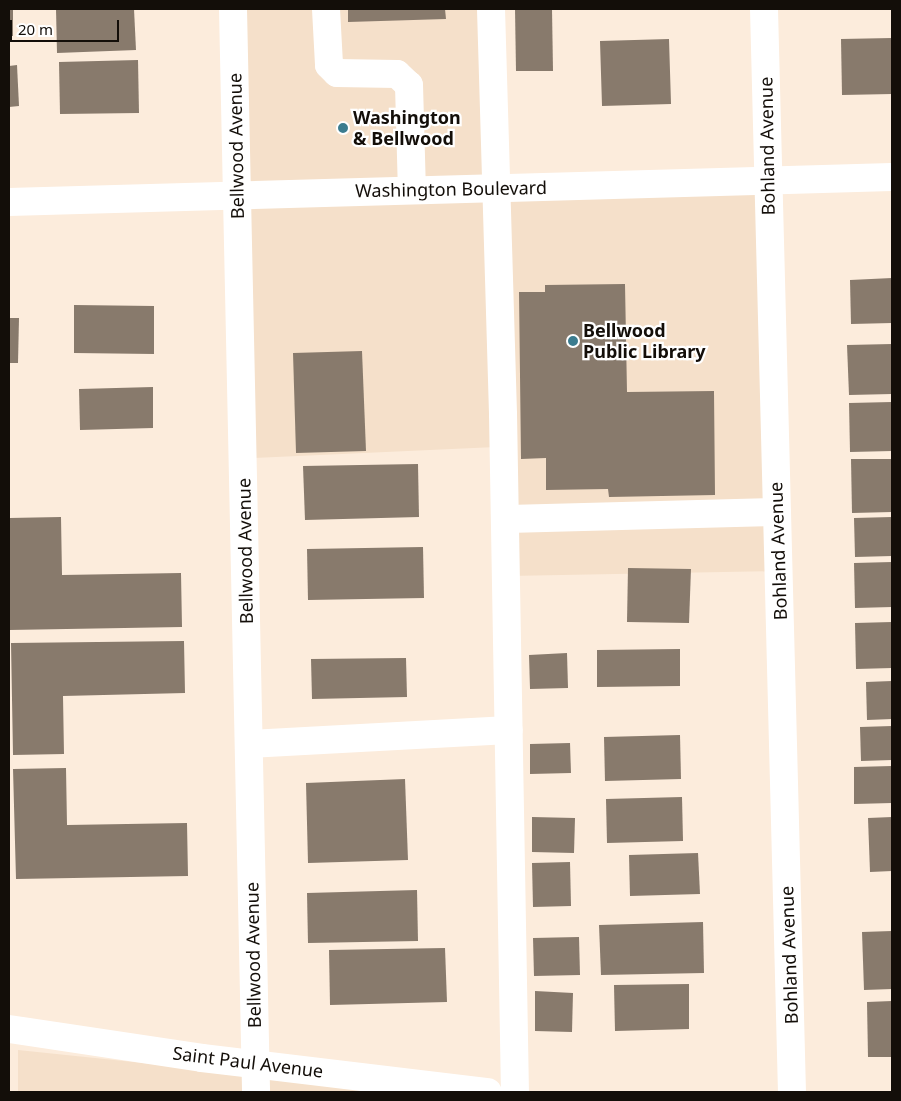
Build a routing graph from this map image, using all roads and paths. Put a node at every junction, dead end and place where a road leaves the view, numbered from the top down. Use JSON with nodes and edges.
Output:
{"nodes":[{"id":1,"x":234,"y":9,"type":"edge"},
{"id":2,"x":326,"y":9,"type":"edge"},
{"id":3,"x":491,"y":9,"type":"edge"},
{"id":4,"x":764,"y":9,"type":"edge"},
{"id":5,"x":892,"y":177,"type":"edge"},
{"id":6,"x":768,"y":182,"type":"junction"},
{"id":7,"x":495,"y":188,"type":"junction"},
{"id":8,"x":412,"y":190,"type":"junction"},
{"id":9,"x":237,"y":194,"type":"junction"},
{"id":10,"x":9,"y":202,"type":"edge"},
{"id":11,"x":777,"y":512,"type":"junction"},
{"id":12,"x":505,"y":519,"type":"junction"},
{"id":13,"x":509,"y":730,"type":"junction"},
{"id":14,"x":248,"y":744,"type":"junction"},
{"id":15,"x":9,"y":1029,"type":"edge"},
{"id":16,"x":255,"y":1063,"type":"junction"},
{"id":17,"x":358,"y":1084,"type":"edge"},
{"id":18,"x":256,"y":1092,"type":"edge"},
{"id":19,"x":488,"y":1092,"type":"edge"},
{"id":20,"x":515,"y":1092,"type":"edge"},
{"id":21,"x":792,"y":1092,"type":"edge"}],
"edges":[{"from":1,"to":9,"type":"street","name":"Bellwood Avenue"},
{"from":2,"to":8,"type":"street"},
{"from":3,"to":7,"type":"street"},
{"from":4,"to":6,"type":"street","name":"Bohland Avenue"},
{"from":5,"to":6,"type":"street","name":"Washington Boulevard"},
{"from":6,"to":7,"type":"street","name":"Washington Boulevard"},
{"from":6,"to":11,"type":"street","name":"Bohland Avenue"},
{"from":7,"to":8,"type":"street","name":"Washington Boulevard"},
{"from":7,"to":12,"type":"street"},
{"from":8,"to":9,"type":"street","name":"Washington Boulevard"},
{"from":9,"to":10,"type":"street","name":"Washington Boulevard"},
{"from":9,"to":14,"type":"street","name":"Bellwood Avenue"},
{"from":11,"to":12,"type":"street"},
{"from":11,"to":21,"type":"street","name":"Bohland Avenue"},
{"from":12,"to":13,"type":"street"},
{"from":13,"to":14,"type":"street"},
{"from":13,"to":20,"type":"street"},
{"from":14,"to":16,"type":"street","name":"Bellwood Avenue"},
{"from":15,"to":16,"type":"street","name":"Saint Paul Avenue"},
{"from":16,"to":17,"type":"street","name":"Saint Paul Avenue"},
{"from":16,"to":18,"type":"street","name":"Bellwood Avenue"},
{"from":17,"to":19,"type":"street","name":"Saint Paul Avenue"}]}
